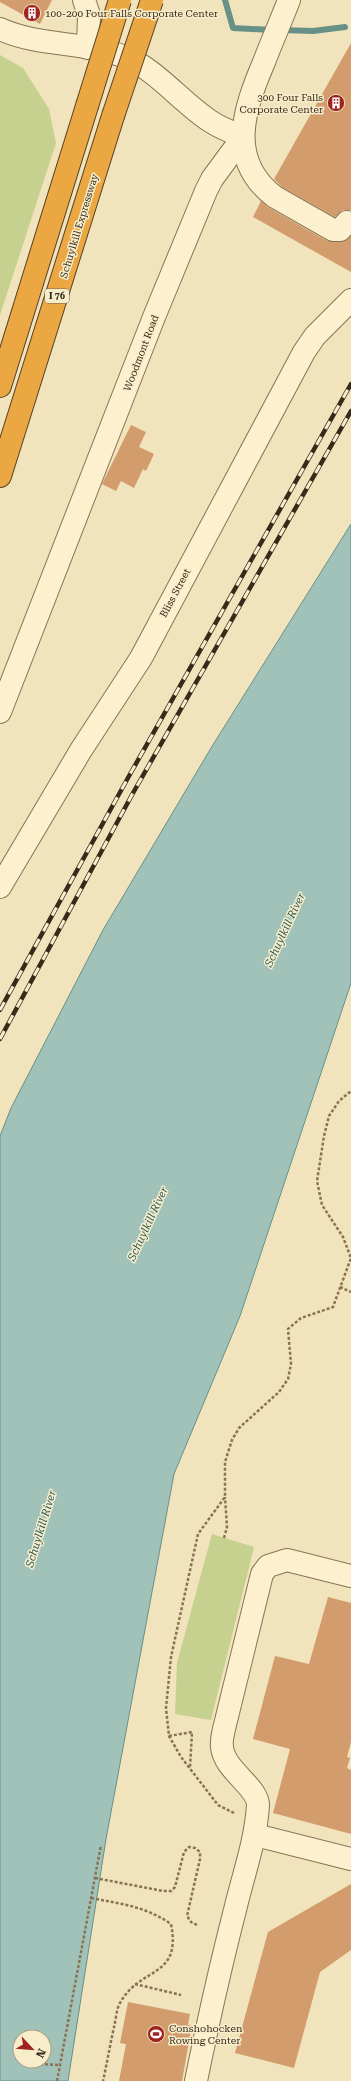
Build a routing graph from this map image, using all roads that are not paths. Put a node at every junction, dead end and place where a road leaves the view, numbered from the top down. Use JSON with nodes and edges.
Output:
{"nodes":[{"id":1,"x":84,"y":0,"type":"edge"},
{"id":2,"x":120,"y":0,"type":"edge"},
{"id":3,"x":152,"y":0,"type":"edge"},
{"id":4,"x":289,"y":0,"type":"edge"},
{"id":5,"x":0,"y":30,"type":"edge"},
{"id":6,"x":88,"y":48,"type":"junction"},
{"id":7,"x":243,"y":137,"type":"junction"},
{"id":8,"x":348,"y":222,"type":"dead end"},
{"id":9,"x":351,"y":300,"type":"edge"},
{"id":10,"x":0,"y":386,"type":"edge"},
{"id":11,"x":0,"y":476,"type":"edge"},
{"id":12,"x":0,"y":712,"type":"edge"},
{"id":13,"x":0,"y":887,"type":"edge"},
{"id":14,"x":351,"y":1576,"type":"edge"},
{"id":15,"x":255,"y":1835,"type":"junction"},
{"id":16,"x":351,"y":1859,"type":"edge"},
{"id":17,"x":196,"y":2081,"type":"edge"}],
"edges":[{"from":1,"to":6,"type":"street"},
{"from":2,"to":10,"type":"highway","number":"I 76","bridge":true},
{"from":3,"to":11,"type":"highway","name":"Schuylkill Expressway","number":"I 76","bridge":true},
{"from":4,"to":7,"type":"street"},
{"from":5,"to":6,"type":"street"},
{"from":6,"to":7,"type":"street"},
{"from":7,"to":8,"type":"street"},
{"from":7,"to":12,"type":"street","name":"Woodmont Road"},
{"from":9,"to":13,"type":"street","name":"Bliss Street"},
{"from":14,"to":15,"type":"street"},
{"from":15,"to":16,"type":"street"},
{"from":15,"to":17,"type":"street"}]}
